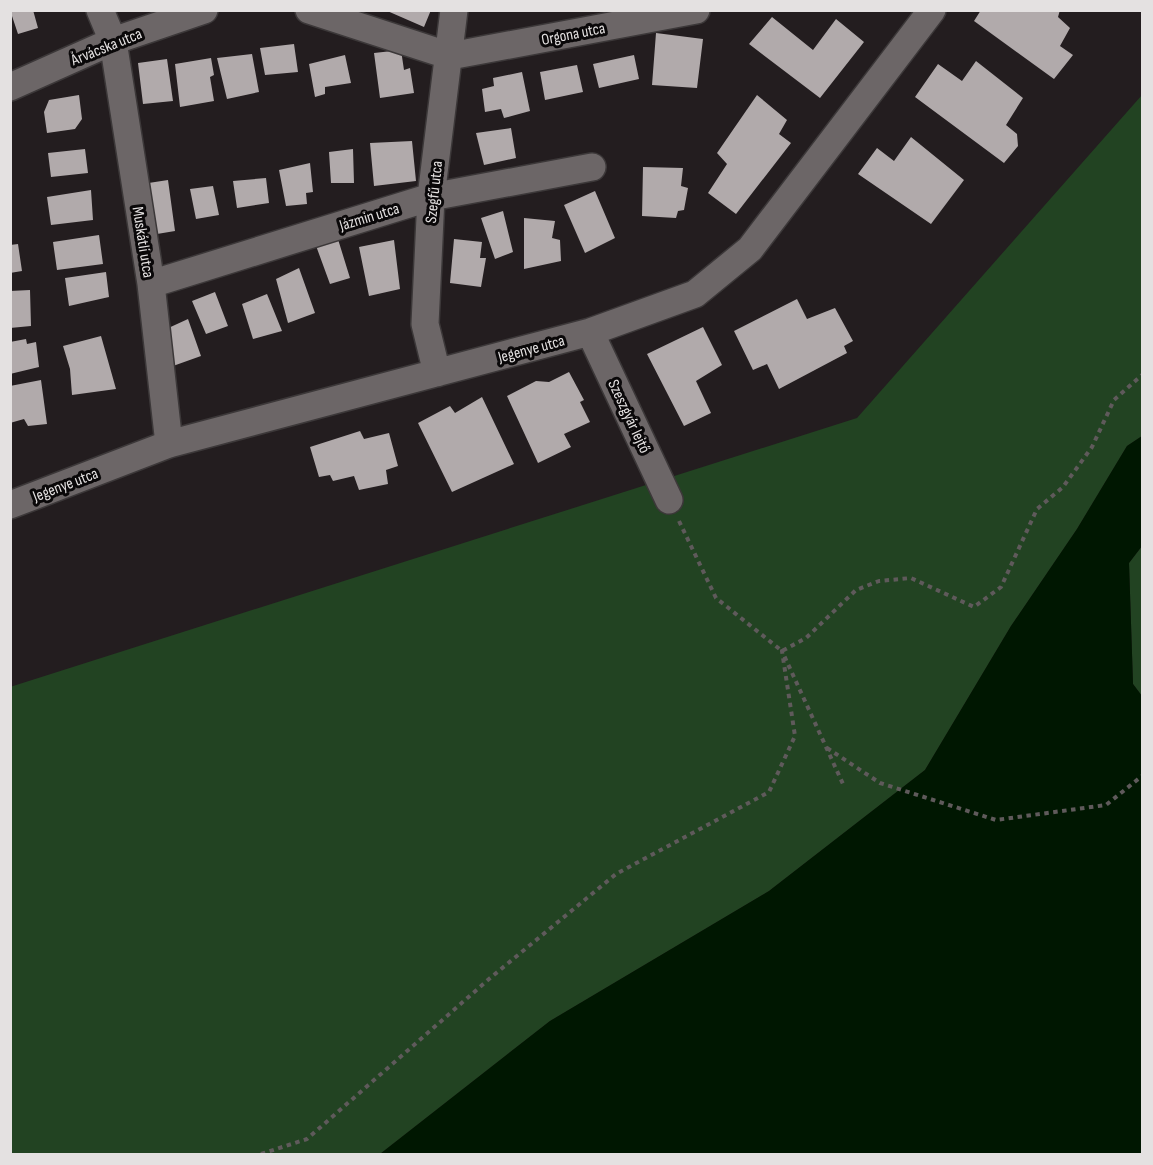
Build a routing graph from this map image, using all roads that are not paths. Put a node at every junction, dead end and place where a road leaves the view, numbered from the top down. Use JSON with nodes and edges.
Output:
{"nodes":[{"id":1,"x":100,"y":10,"type":"edge"},
{"id":2,"x":204,"y":10,"type":"edge"},
{"id":3,"x":309,"y":10,"type":"edge"},
{"id":4,"x":454,"y":10,"type":"edge"},
{"id":5,"x":696,"y":10,"type":"edge"},
{"id":6,"x":932,"y":10,"type":"edge"},
{"id":7,"x":113,"y":41,"type":"junction"},
{"id":8,"x":450,"y":56,"type":"junction"},
{"id":9,"x":10,"y":87,"type":"edge"},
{"id":10,"x":592,"y":167,"type":"dead end"},
{"id":11,"x":431,"y":196,"type":"junction"},
{"id":12,"x":151,"y":284,"type":"junction"},
{"id":13,"x":590,"y":332,"type":"junction"},
{"id":14,"x":437,"y":373,"type":"junction"},
{"id":15,"x":169,"y":444,"type":"junction"},
{"id":16,"x":669,"y":500,"type":"road end"},
{"id":17,"x":10,"y":505,"type":"edge"}],
"edges":[{"from":1,"to":7,"type":"street","name":"Muskátli utca"},
{"from":2,"to":7,"type":"street","name":"Árvácska utca"},
{"from":3,"to":8,"type":"street"},
{"from":4,"to":8,"type":"street","name":"Szegfű utca"},
{"from":5,"to":8,"type":"street","name":"Orgona utca"},
{"from":6,"to":13,"type":"street","name":"Jegenye utca"},
{"from":7,"to":9,"type":"street","name":"Árvácska utca"},
{"from":7,"to":12,"type":"street","name":"Muskátli utca"},
{"from":8,"to":11,"type":"street","name":"Szegfű utca"},
{"from":10,"to":11,"type":"street","name":"Jázmin utca"},
{"from":11,"to":12,"type":"street","name":"Jázmin utca"},
{"from":11,"to":14,"type":"street","name":"Szegfű utca"},
{"from":12,"to":15,"type":"street","name":"Muskátli utca"},
{"from":13,"to":14,"type":"street","name":"Jegenye utca"},
{"from":13,"to":16,"type":"street","name":"Szeszgyár lejtő"},
{"from":14,"to":15,"type":"street","name":"Jegenye utca"},
{"from":15,"to":17,"type":"street","name":"Jegenye utca"}]}
